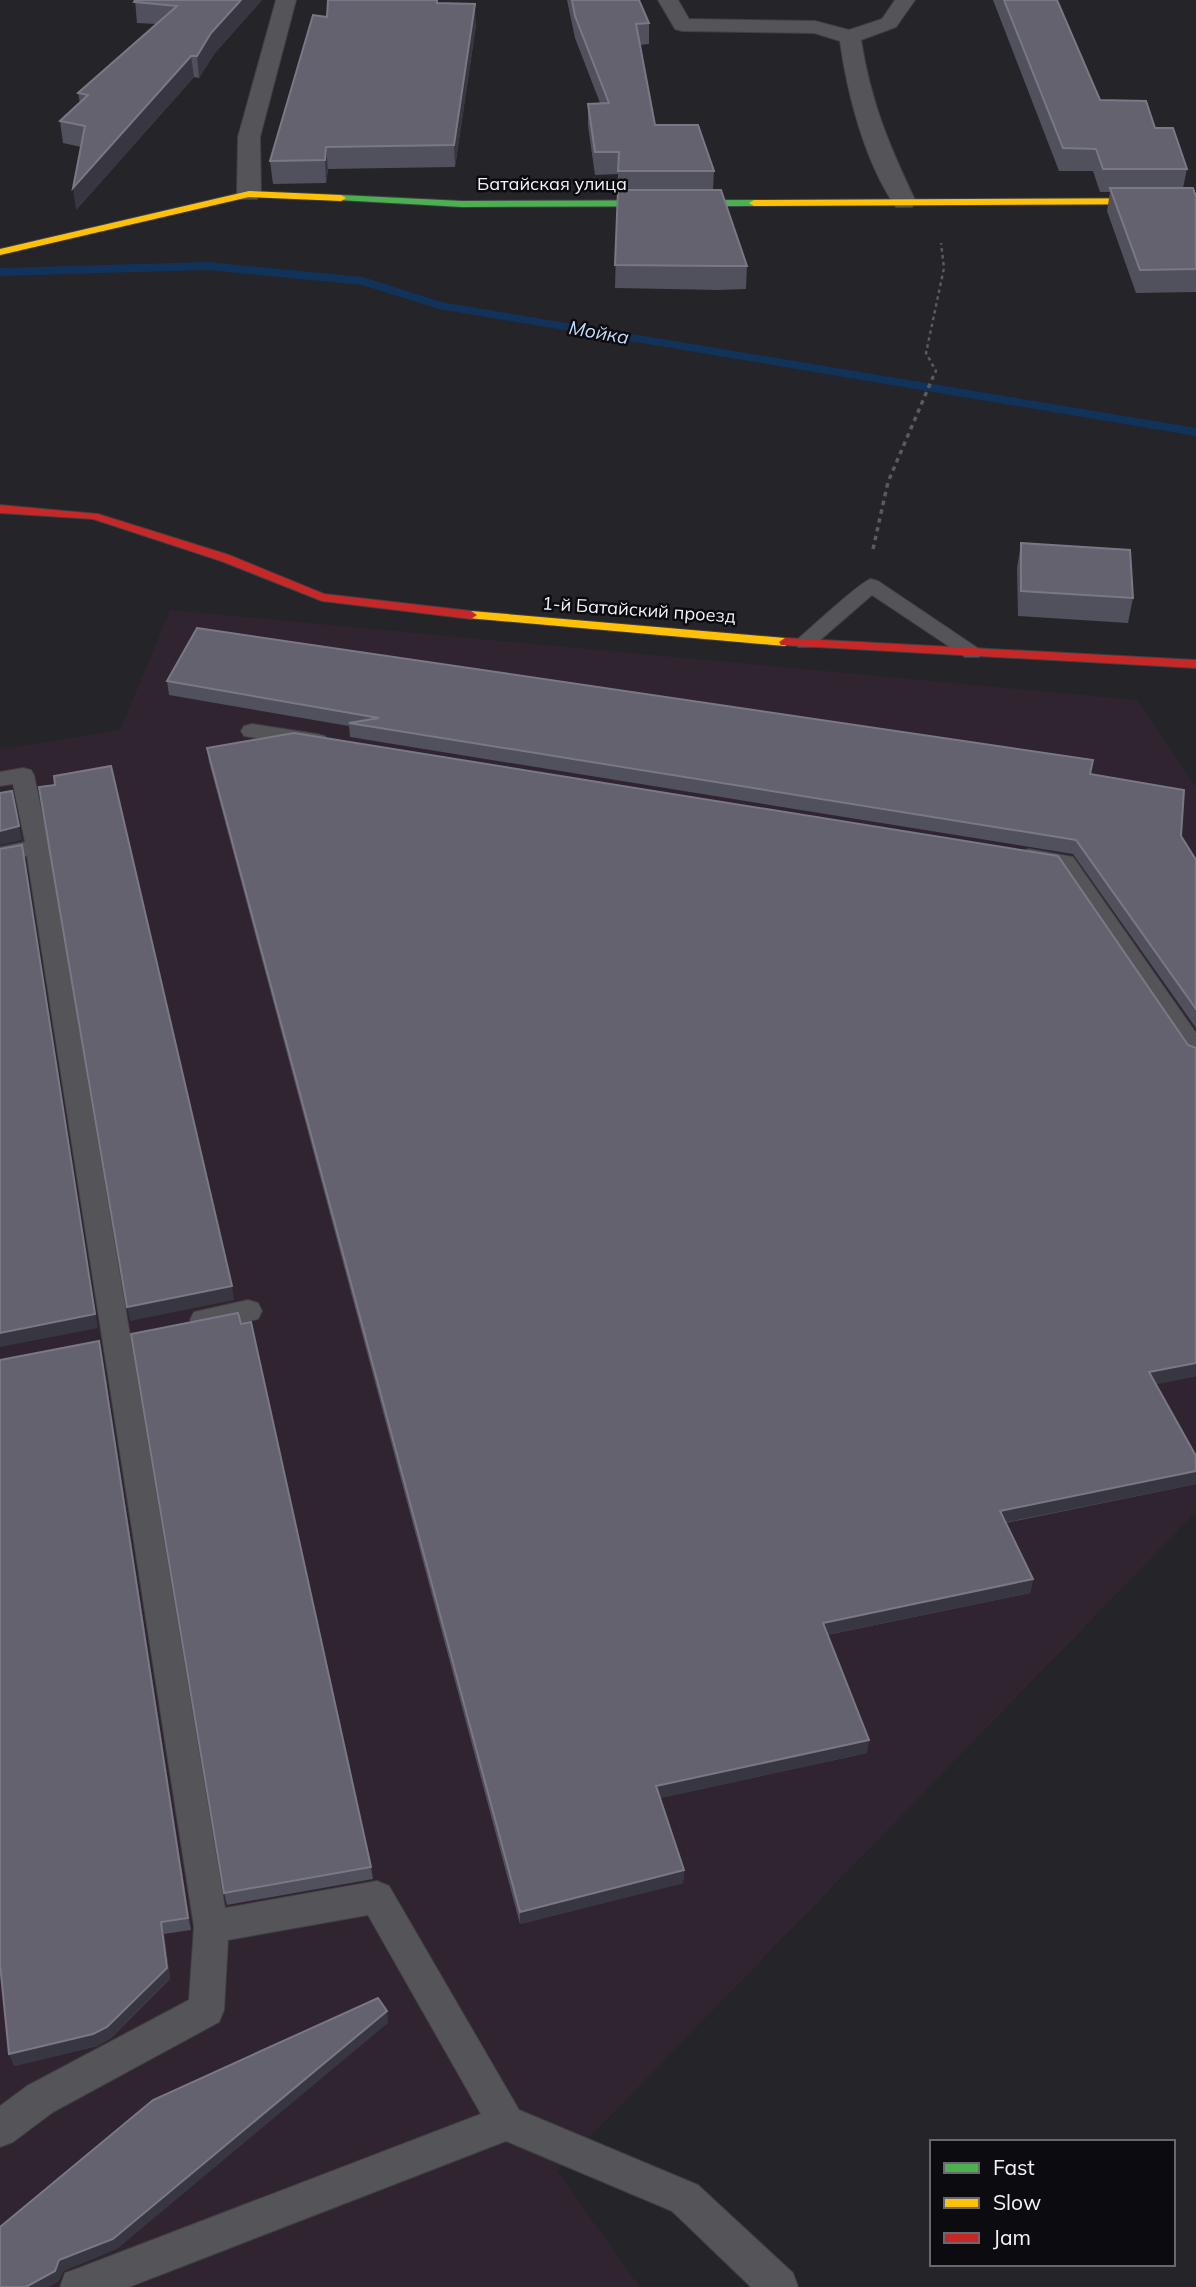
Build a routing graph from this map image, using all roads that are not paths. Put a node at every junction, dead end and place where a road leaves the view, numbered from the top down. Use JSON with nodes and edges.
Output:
{"nodes":[{"id":1,"x":286,"y":0,"type":"edge"},
{"id":2,"x":668,"y":0,"type":"edge"},
{"id":3,"x":905,"y":0,"type":"edge"},
{"id":4,"x":850,"y":37,"type":"junction"},
{"id":5,"x":249,"y":194,"type":"junction"},
{"id":6,"x":1196,"y":201,"type":"edge"},
{"id":7,"x":904,"y":202,"type":"junction"},
{"id":8,"x":0,"y":252,"type":"edge"},
{"id":9,"x":0,"y":509,"type":"edge"},
{"id":10,"x":805,"y":642,"type":"junction"},
{"id":11,"x":972,"y":653,"type":"junction"},
{"id":12,"x":1196,"y":664,"type":"edge"},
{"id":13,"x":252,"y":731,"type":"dead end"},
{"id":14,"x":334,"y":744,"type":"edge"},
{"id":15,"x":0,"y":779,"type":"edge"},
{"id":16,"x":37,"y":847,"type":"junction"},
{"id":17,"x":1010,"y":853,"type":"edge"},
{"id":18,"x":0,"y":854,"type":"edge"},
{"id":19,"x":1196,"y":1052,"type":"edge"},
{"id":20,"x":248,"y":1311,"type":"dead end"},
{"id":21,"x":183,"y":1324,"type":"edge"},
{"id":22,"x":211,"y":1927,"type":"junction"},
{"id":23,"x":506,"y":2123,"type":"junction"},
{"id":24,"x":0,"y":2129,"type":"edge"},
{"id":25,"x":79,"y":2287,"type":"edge"},
{"id":26,"x":779,"y":2287,"type":"edge"}],
"edges":[{"from":1,"to":5,"type":"street"},
{"from":2,"to":4,"type":"street"},
{"from":3,"to":4,"type":"street"},
{"from":4,"to":7,"type":"street"},
{"from":5,"to":7,"type":"street","name":"Батайская улица"},
{"from":5,"to":8,"type":"street","name":"Батайская улица"},
{"from":6,"to":7,"type":"street","name":"Батайская улица"},
{"from":9,"to":10,"type":"street","name":"1-й Батайский проезд"},
{"from":10,"to":11,"type":"street","name":"1-й Батайский проезд"},
{"from":10,"to":11,"type":"lane"},
{"from":11,"to":12,"type":"street","name":"1-й Батайский проезд"},
{"from":13,"to":14,"type":"lane"},
{"from":15,"to":16,"type":"lane"},
{"from":16,"to":18,"type":"lane"},
{"from":16,"to":22,"type":"lane"},
{"from":17,"to":19,"type":"lane"},
{"from":20,"to":21,"type":"lane"},
{"from":22,"to":23,"type":"lane"},
{"from":22,"to":24,"type":"lane"},
{"from":23,"to":25,"type":"lane"},
{"from":23,"to":26,"type":"lane"}]}
